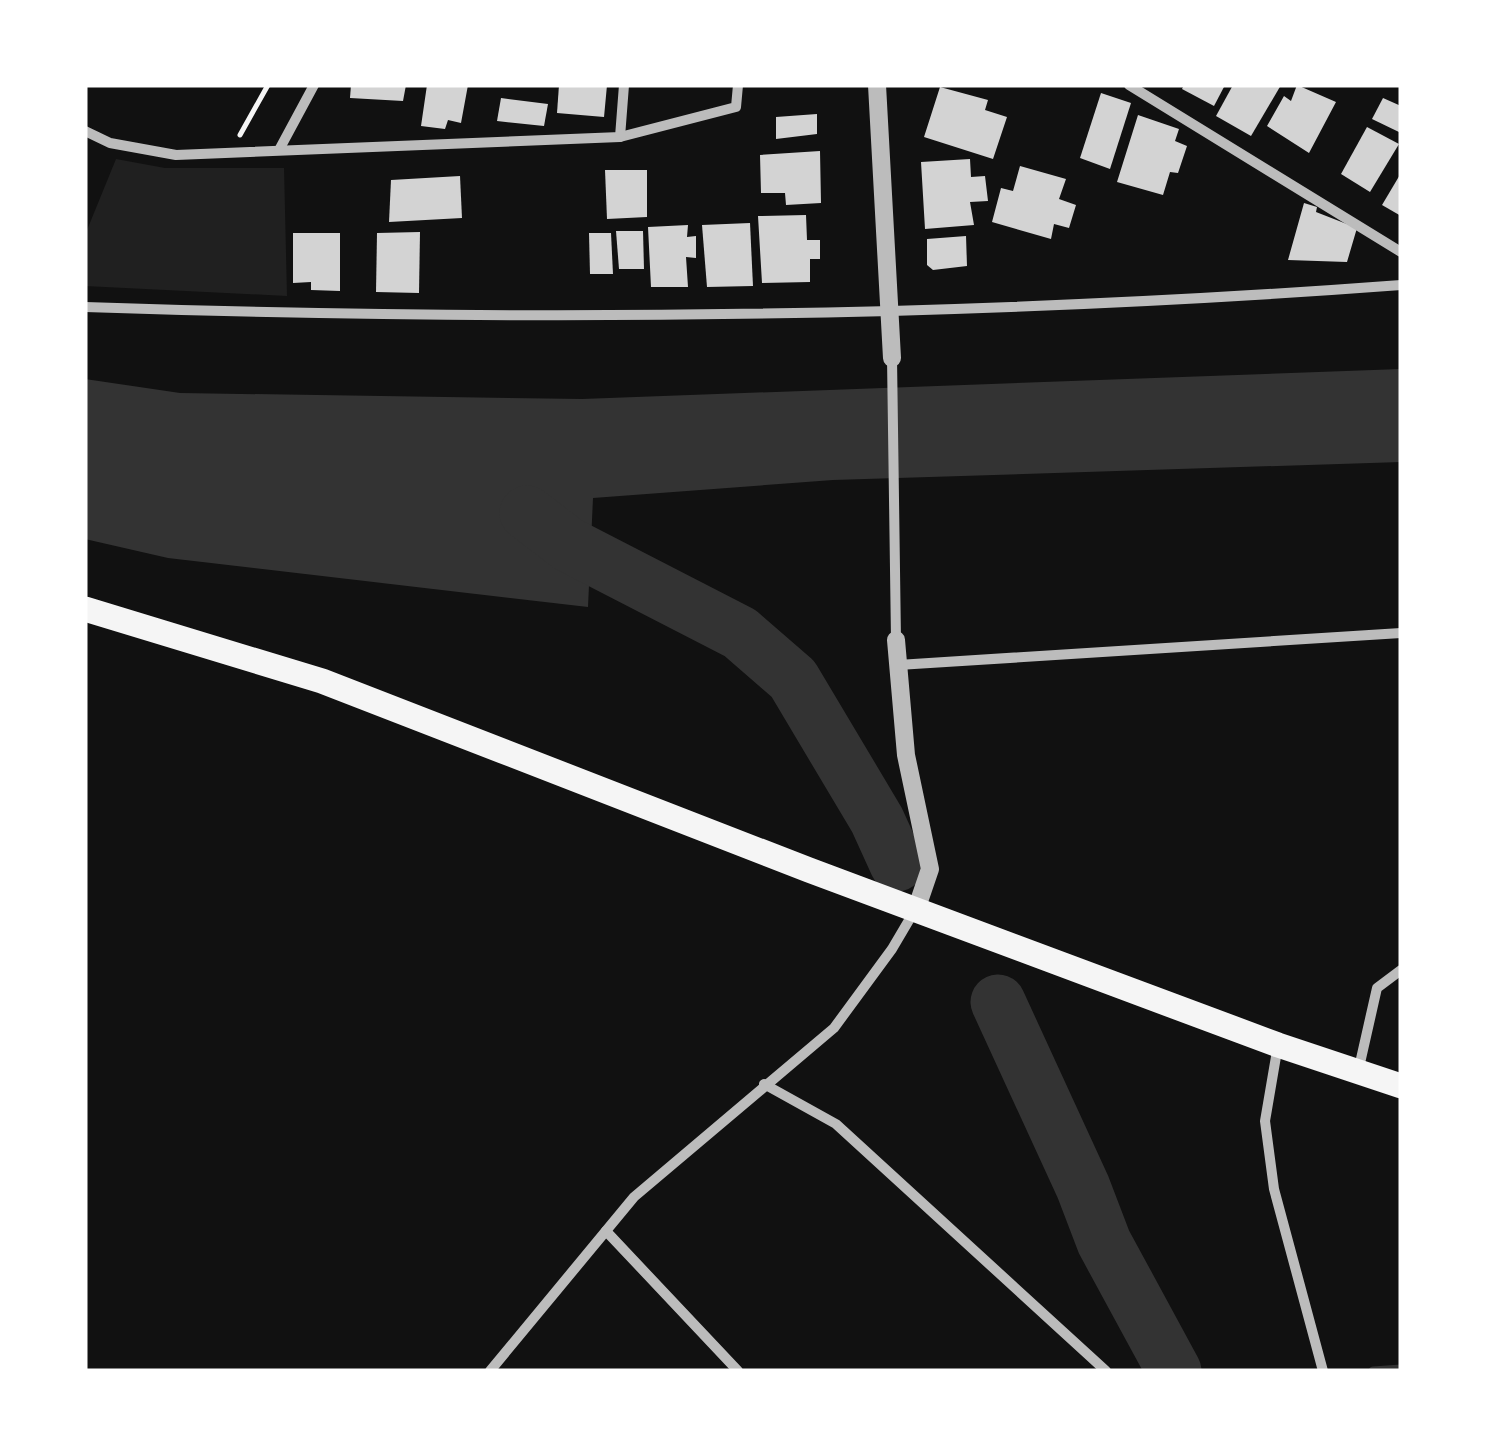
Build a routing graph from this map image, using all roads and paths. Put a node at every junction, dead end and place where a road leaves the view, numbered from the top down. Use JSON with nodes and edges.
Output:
{"nodes":[{"id":1,"x":268,"y":85,"type":"edge"},
{"id":2,"x":314,"y":85,"type":"edge"},
{"id":3,"x":624,"y":85,"type":"edge"},
{"id":4,"x":738,"y":85,"type":"edge"},
{"id":5,"x":877,"y":85,"type":"edge"},
{"id":6,"x":1129,"y":85,"type":"edge"},
{"id":7,"x":85,"y":131,"type":"edge"},
{"id":8,"x":620,"y":137,"type":"junction"},
{"id":9,"x":279,"y":150,"type":"junction"},
{"id":10,"x":230,"y":152,"type":"junction"},
{"id":11,"x":1401,"y":252,"type":"edge"},
{"id":12,"x":1401,"y":285,"type":"edge"},
{"id":13,"x":85,"y":307,"type":"edge"},
{"id":14,"x":891,"y":313,"type":"junction"},
{"id":15,"x":892,"y":358,"type":"joint"},
{"id":16,"x":85,"y":609,"type":"edge"},
{"id":17,"x":1401,"y":633,"type":"edge"},
{"id":18,"x":896,"y":640,"type":"joint"},
{"id":19,"x":897,"y":665,"type":"junction"},
{"id":20,"x":916,"y":910,"type":"junction"},
{"id":21,"x":1401,"y":970,"type":"edge"},
{"id":22,"x":1278,"y":1045,"type":"junction"},
{"id":23,"x":1358,"y":1073,"type":"junction"},
{"id":24,"x":764,"y":1084,"type":"junction"},
{"id":25,"x":1401,"y":1086,"type":"edge"},
{"id":26,"x":606,"y":1230,"type":"junction"},
{"id":27,"x":490,"y":1371,"type":"edge"},
{"id":28,"x":738,"y":1371,"type":"edge"},
{"id":29,"x":1106,"y":1371,"type":"edge"},
{"id":30,"x":1324,"y":1371,"type":"edge"}],
"edges":[{"from":1,"to":10,"type":"path"},
{"from":2,"to":9,"type":"street"},
{"from":3,"to":8,"type":"street"},
{"from":4,"to":8,"type":"street"},
{"from":5,"to":14,"type":"street"},
{"from":6,"to":11,"type":"street"},
{"from":7,"to":10,"type":"street"},
{"from":8,"to":9,"type":"street"},
{"from":9,"to":10,"type":"street"},
{"from":12,"to":14,"type":"street"},
{"from":13,"to":14,"type":"street"},
{"from":14,"to":15,"type":"street"},
{"from":15,"to":18,"type":"street"},
{"from":16,"to":20,"type":"main road"},
{"from":17,"to":19,"type":"street"},
{"from":18,"to":19,"type":"street"},
{"from":19,"to":20,"type":"street"},
{"from":20,"to":22,"type":"main road"},
{"from":20,"to":24,"type":"street"},
{"from":21,"to":23,"type":"street"},
{"from":22,"to":23,"type":"main road"},
{"from":22,"to":30,"type":"street"},
{"from":23,"to":25,"type":"main road"},
{"from":24,"to":26,"type":"street"},
{"from":24,"to":29,"type":"street"},
{"from":26,"to":27,"type":"street"},
{"from":26,"to":28,"type":"street"}]}
